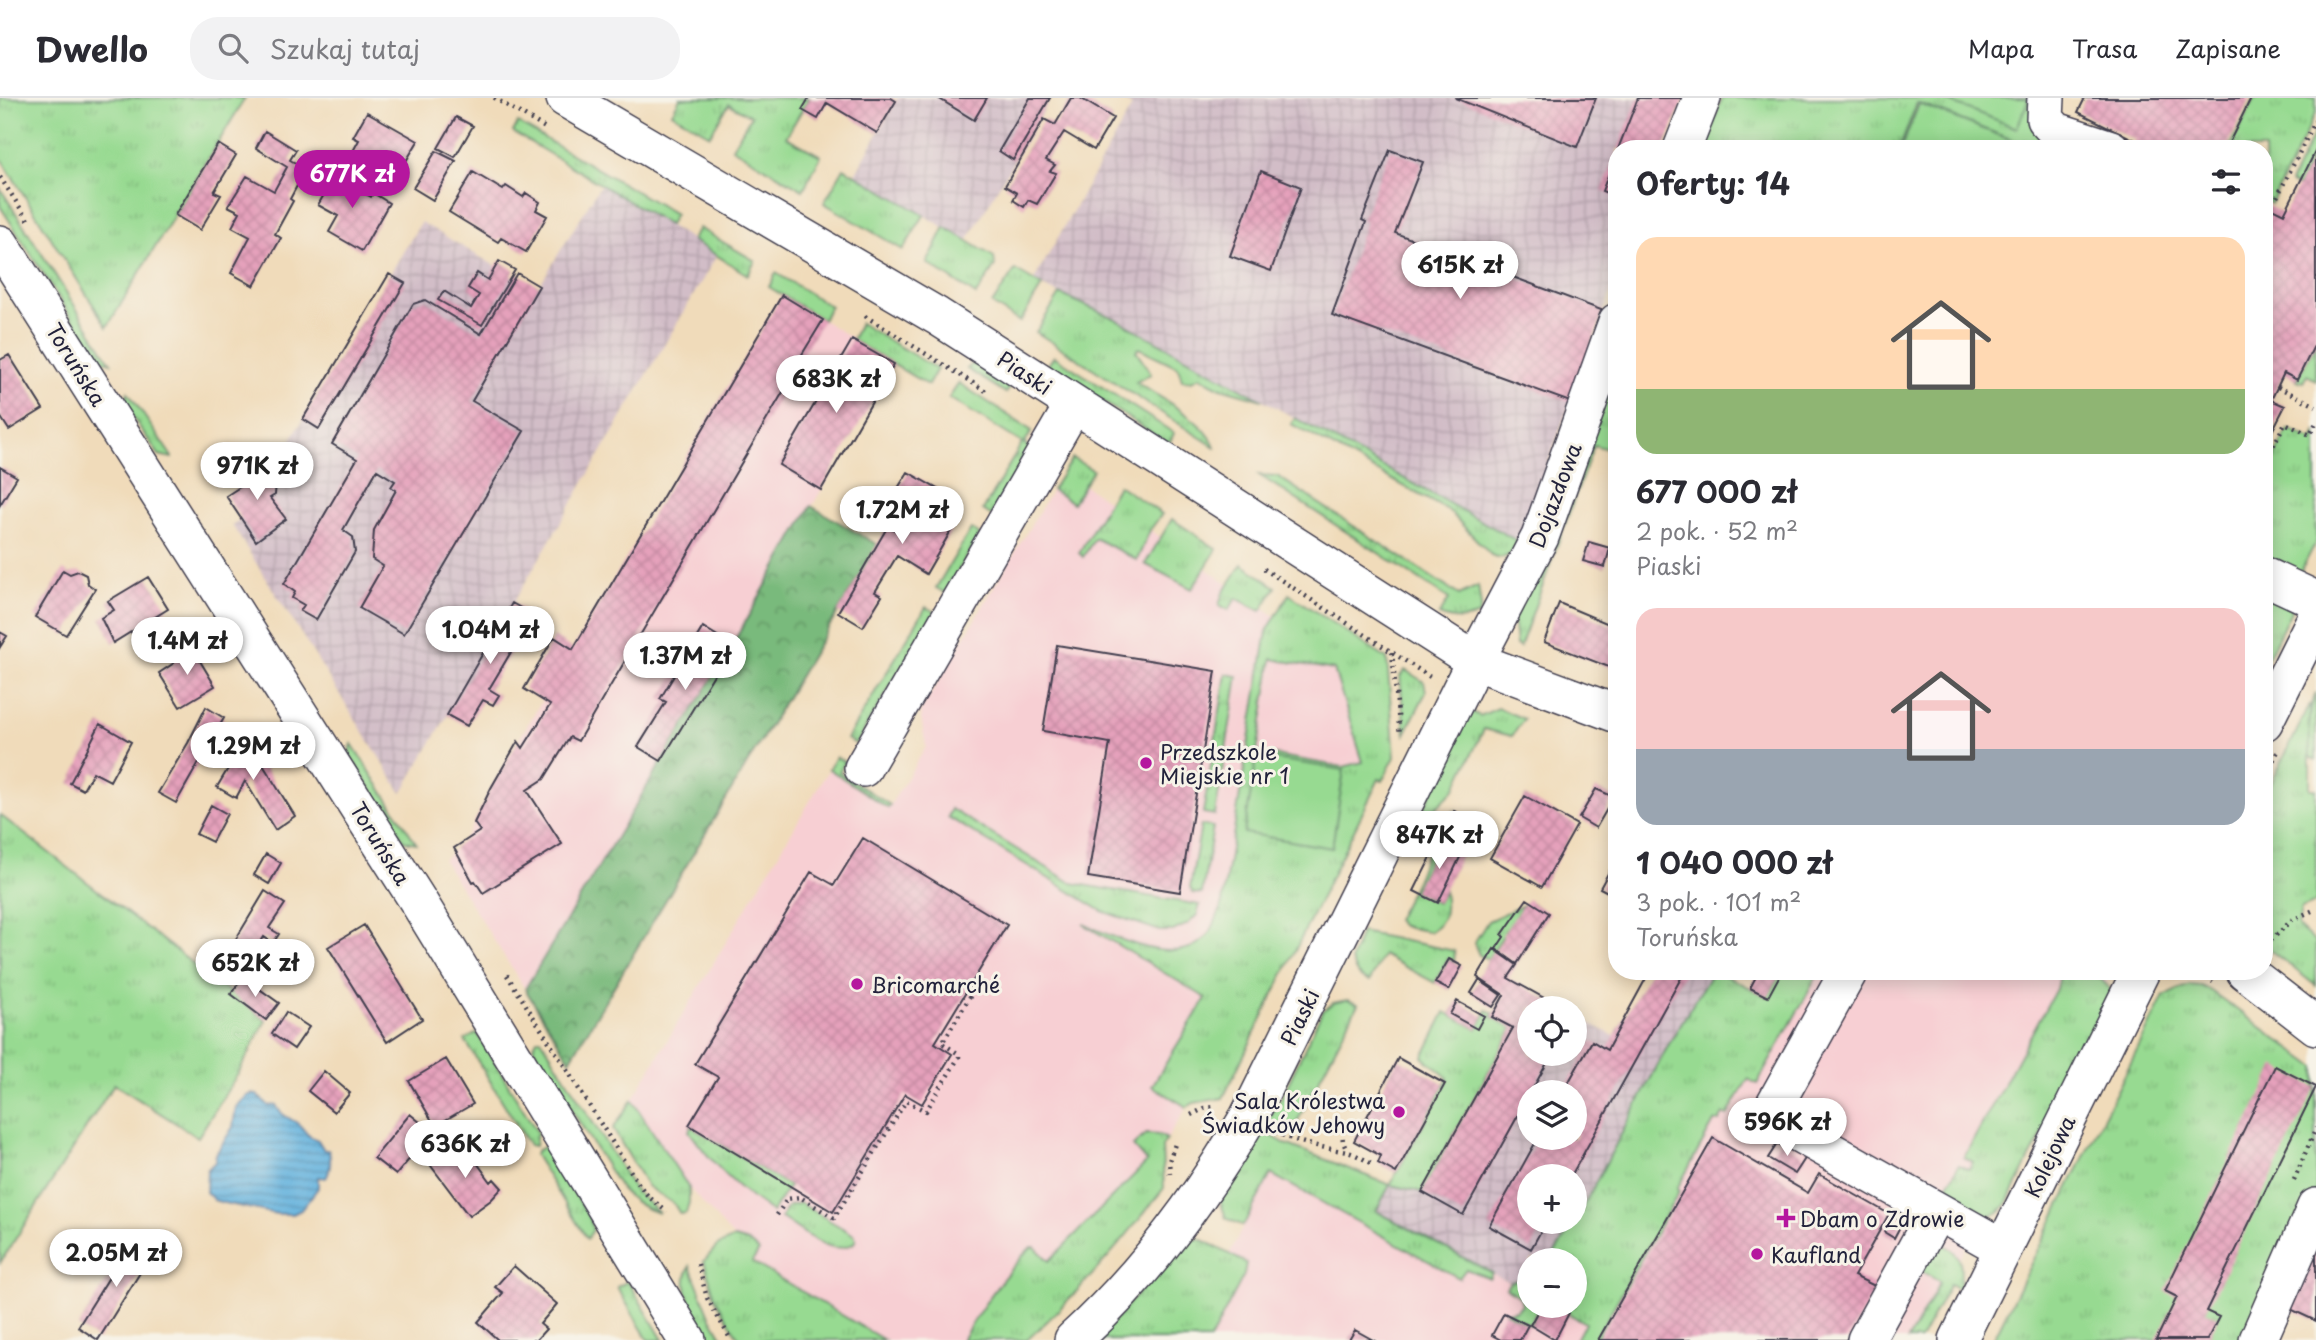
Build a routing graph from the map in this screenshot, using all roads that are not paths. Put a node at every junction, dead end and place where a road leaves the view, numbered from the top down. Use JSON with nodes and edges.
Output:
{"nodes":[{"id":1,"x":565,"y":98,"type":"edge"},
{"id":2,"x":1702,"y":98,"type":"edge"},
{"id":3,"x":2046,"y":98,"type":"edge"},
{"id":4,"x":1686,"y":140,"type":"edge"},
{"id":5,"x":2070,"y":140,"type":"edge"},
{"id":6,"x":0,"y":244,"type":"edge"},
{"id":7,"x":1608,"y":346,"type":"edge"},
{"id":8,"x":1074,"y":404,"type":"junction"},
{"id":9,"x":2273,"y":580,"type":"edge"},
{"id":10,"x":2316,"y":600,"type":"edge"},
{"id":11,"x":2316,"y":618,"type":"edge"},
{"id":12,"x":1475,"y":661,"type":"junction"},
{"id":13,"x":2273,"y":704,"type":"edge"},
{"id":14,"x":1608,"y":712,"type":"edge"},
{"id":15,"x":863,"y":768,"type":"dead end"},
{"id":16,"x":1844,"y":980,"type":"edge"},
{"id":17,"x":2137,"y":980,"type":"edge"},
{"id":18,"x":2257,"y":980,"type":"edge"},
{"id":19,"x":2316,"y":1026,"type":"edge"},
{"id":20,"x":2316,"y":1207,"type":"edge"},
{"id":21,"x":1937,"y":1210,"type":"junction"},
{"id":22,"x":2003,"y":1248,"type":"junction"},
{"id":23,"x":687,"y":1340,"type":"edge"},
{"id":24,"x":1073,"y":1340,"type":"edge"},
{"id":25,"x":1866,"y":1340,"type":"edge"},
{"id":26,"x":1958,"y":1340,"type":"edge"},
{"id":27,"x":2258,"y":1340,"type":"edge"}],
"edges":[{"from":1,"to":8,"type":"street","name":"Piaski"},
{"from":2,"to":4,"type":"street"},
{"from":3,"to":5,"type":"street"},
{"from":6,"to":23,"type":"street","name":"Toruńska"},
{"from":7,"to":12,"type":"street","name":"Dojazdowa"},
{"from":8,"to":12,"type":"street","name":"Piaski"},
{"from":8,"to":15,"type":"street"},
{"from":9,"to":10,"type":"street"},
{"from":11,"to":13,"type":"street"},
{"from":12,"to":14,"type":"street","name":"Piaski"},
{"from":12,"to":24,"type":"street","name":"Piaski"},
{"from":16,"to":21,"type":"street"},
{"from":17,"to":22,"type":"street","name":"Kolejowa"},
{"from":18,"to":19,"type":"street"},
{"from":20,"to":27,"type":"street"},
{"from":21,"to":22,"type":"street"},
{"from":21,"to":25,"type":"street"},
{"from":22,"to":26,"type":"street","name":"Kolejowa"}]}
